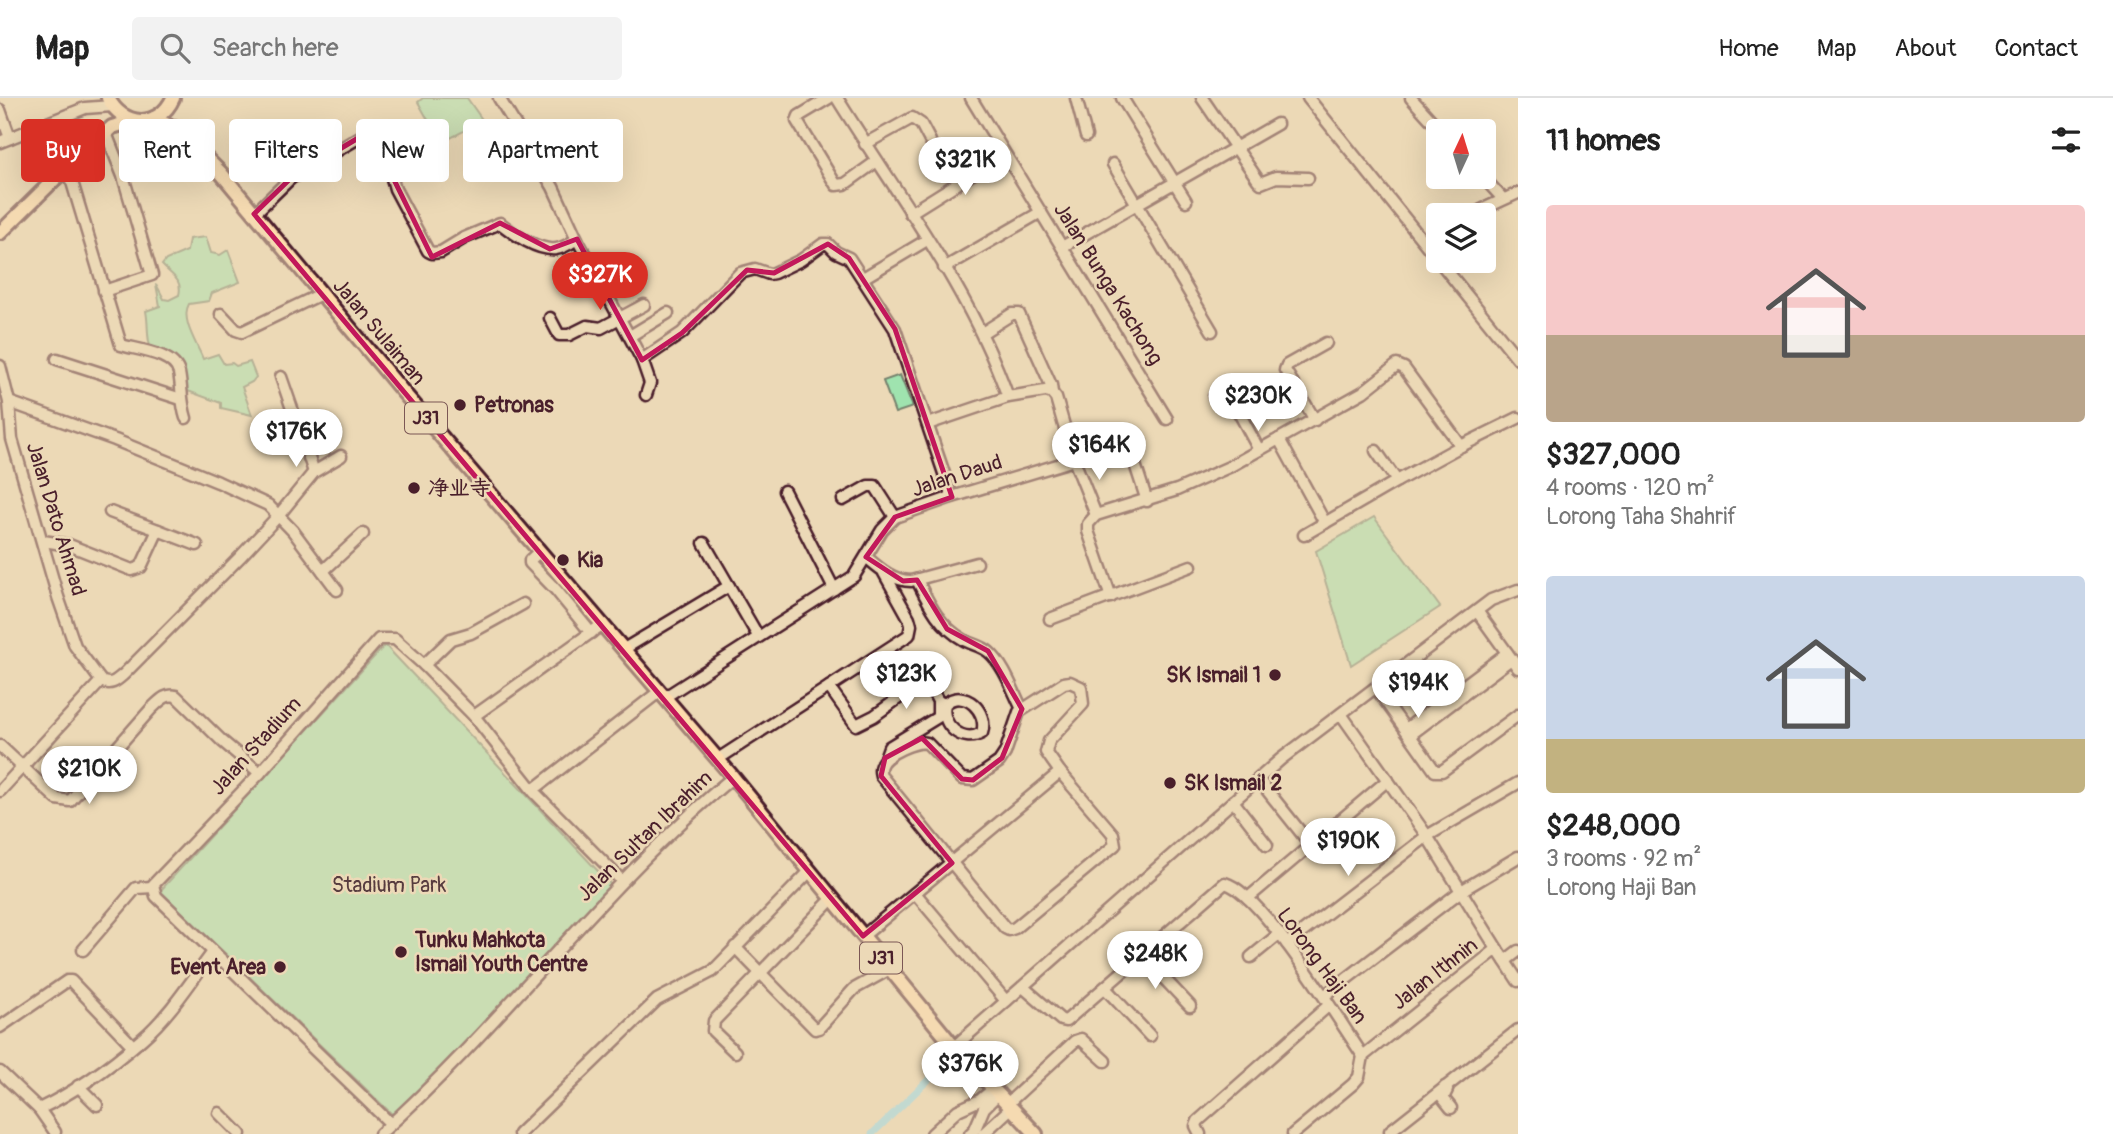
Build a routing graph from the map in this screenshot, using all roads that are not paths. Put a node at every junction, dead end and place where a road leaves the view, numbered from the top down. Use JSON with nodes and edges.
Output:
{"nodes":[{"id":1,"x":93,"y":98,"type":"edge"},
{"id":2,"x":174,"y":98,"type":"edge"},
{"id":3,"x":499,"y":98,"type":"edge"},
{"id":4,"x":829,"y":98,"type":"edge"},
{"id":5,"x":837,"y":98,"type":"edge"},
{"id":6,"x":971,"y":98,"type":"edge"},
{"id":7,"x":1076,"y":98,"type":"edge"},
{"id":8,"x":1122,"y":98,"type":"edge"},
{"id":9,"x":1202,"y":98,"type":"edge"},
{"id":10,"x":1308,"y":98,"type":"edge"},
{"id":11,"x":1411,"y":98,"type":"edge"},
{"id":12,"x":112,"y":104,"type":"edge"},
{"id":13,"x":85,"y":107,"type":"junction"},
{"id":14,"x":0,"y":110,"type":"edge"},
{"id":15,"x":154,"y":118,"type":"joint"},
{"id":16,"x":131,"y":119,"type":"edge"},
{"id":17,"x":147,"y":119,"type":"edge"},
{"id":18,"x":177,"y":119,"type":"edge"},
{"id":19,"x":1430,"y":119,"type":"edge"},
{"id":20,"x":1277,"y":124,"type":"dead end"},
{"id":21,"x":119,"y":126,"type":"edge"},
{"id":22,"x":109,"y":130,"type":"junction"},
{"id":23,"x":105,"y":134,"type":"edge"},
{"id":24,"x":1086,"y":136,"type":"dead end"},
{"id":25,"x":5,"y":140,"type":"edge"},
{"id":26,"x":930,"y":141,"type":"dead end"},
{"id":27,"x":865,"y":144,"type":"junction"},
{"id":28,"x":1236,"y":148,"type":"junction"},
{"id":29,"x":1004,"y":154,"type":"junction"},
{"id":30,"x":877,"y":161,"type":"junction"},
{"id":31,"x":1113,"y":164,"type":"dead end"},
{"id":32,"x":215,"y":168,"type":"edge"},
{"id":33,"x":1308,"y":178,"type":"dead end"},
{"id":34,"x":52,"y":182,"type":"edge"},
{"id":35,"x":72,"y":182,"type":"edge"},
{"id":36,"x":1173,"y":182,"type":"junction"},
{"id":37,"x":1494,"y":189,"type":"edge"},
{"id":38,"x":1518,"y":193,"type":"edge"},
{"id":39,"x":1503,"y":199,"type":"junction"},
{"id":40,"x":1186,"y":201,"type":"dead end"},
{"id":41,"x":1136,"y":203,"type":"junction"},
{"id":42,"x":1495,"y":203,"type":"edge"},
{"id":43,"x":1041,"y":212,"type":"junction"},
{"id":44,"x":910,"y":213,"type":"junction"},
{"id":45,"x":254,"y":214,"type":"junction"},
{"id":46,"x":0,"y":233,"type":"edge"},
{"id":47,"x":577,"y":240,"type":"junction"},
{"id":48,"x":927,"y":240,"type":"junction"},
{"id":49,"x":1426,"y":243,"type":"edge"},
{"id":50,"x":1062,"y":247,"type":"junction"},
{"id":51,"x":944,"y":268,"type":"junction"},
{"id":52,"x":1450,"y":273,"type":"edge"},
{"id":53,"x":863,"y":278,"type":"junction"},
{"id":54,"x":104,"y":291,"type":"junction"},
{"id":55,"x":321,"y":294,"type":"junction"},
{"id":56,"x":644,"y":305,"type":"dead end"},
{"id":57,"x":668,"y":313,"type":"dead end"},
{"id":58,"x":221,"y":314,"type":"dead end"},
{"id":59,"x":550,"y":318,"type":"dead end"},
{"id":60,"x":620,"y":318,"type":"junction"},
{"id":61,"x":1212,"y":331,"type":"dead end"},
{"id":62,"x":982,"y":333,"type":"junction"},
{"id":63,"x":629,"y":336,"type":"junction"},
{"id":64,"x":1325,"y":343,"type":"dead end"},
{"id":65,"x":57,"y":359,"type":"dead end"},
{"id":66,"x":1518,"y":359,"type":"edge"},
{"id":67,"x":642,"y":360,"type":"junction"},
{"id":68,"x":0,"y":366,"type":"edge"},
{"id":69,"x":281,"y":377,"type":"dead end"},
{"id":70,"x":1052,"y":394,"type":"junction"},
{"id":71,"x":646,"y":395,"type":"dead end"},
{"id":72,"x":1008,"y":397,"type":"junction"},
{"id":73,"x":1214,"y":397,"type":"dead end"},
{"id":74,"x":181,"y":399,"type":"junction"},
{"id":75,"x":9,"y":402,"type":"junction"},
{"id":76,"x":294,"y":417,"type":"junction"},
{"id":77,"x":186,"y":418,"type":"dead end"},
{"id":78,"x":1518,"y":418,"type":"edge"},
{"id":79,"x":1167,"y":419,"type":"dead end"},
{"id":80,"x":1315,"y":420,"type":"junction"},
{"id":81,"x":928,"y":424,"type":"junction"},
{"id":82,"x":262,"y":432,"type":"dead end"},
{"id":83,"x":1279,"y":439,"type":"junction"},
{"id":84,"x":1461,"y":446,"type":"junction"},
{"id":85,"x":1259,"y":450,"type":"junction"},
{"id":86,"x":1376,"y":451,"type":"dead end"},
{"id":87,"x":1132,"y":455,"type":"dead end"},
{"id":88,"x":341,"y":456,"type":"dead end"},
{"id":89,"x":1074,"y":460,"type":"junction"},
{"id":90,"x":314,"y":472,"type":"junction"},
{"id":91,"x":1397,"y":481,"type":"junction"},
{"id":92,"x":784,"y":491,"type":"dead end"},
{"id":93,"x":952,"y":497,"type":"junction"},
{"id":94,"x":843,"y":500,"type":"dead end"},
{"id":95,"x":1147,"y":501,"type":"junction"},
{"id":96,"x":110,"y":512,"type":"dead end"},
{"id":97,"x":279,"y":515,"type":"junction"},
{"id":98,"x":1096,"y":515,"type":"junction"},
{"id":99,"x":895,"y":517,"type":"junction"},
{"id":100,"x":1325,"y":523,"type":"junction"},
{"id":101,"x":158,"y":530,"type":"junction"},
{"id":102,"x":363,"y":534,"type":"dead end"},
{"id":103,"x":1304,"y":535,"type":"dead end"},
{"id":104,"x":43,"y":541,"type":"junction"},
{"id":105,"x":704,"y":543,"type":"dead end"},
{"id":106,"x":197,"y":545,"type":"dead end"},
{"id":107,"x":540,"y":551,"type":"junction"},
{"id":108,"x":866,"y":558,"type":"junction"},
{"id":109,"x":977,"y":563,"type":"dead end"},
{"id":110,"x":1191,"y":566,"type":"dead end"},
{"id":111,"x":323,"y":571,"type":"junction"},
{"id":112,"x":884,"y":572,"type":"junction"},
{"id":113,"x":918,"y":580,"type":"junction"},
{"id":114,"x":568,"y":583,"type":"junction"},
{"id":115,"x":729,"y":586,"type":"junction"},
{"id":116,"x":834,"y":589,"type":"junction"},
{"id":117,"x":337,"y":590,"type":"dead end"},
{"id":118,"x":556,"y":590,"type":"junction"},
{"id":119,"x":1518,"y":590,"type":"edge"},
{"id":120,"x":1111,"y":597,"type":"junction"},
{"id":121,"x":523,"y":604,"type":"dead end"},
{"id":122,"x":1477,"y":611,"type":"junction"},
{"id":123,"x":1050,"y":619,"type":"dead end"},
{"id":124,"x":603,"y":624,"type":"junction"},
{"id":125,"x":591,"y":633,"type":"junction"},
{"id":126,"x":758,"y":636,"type":"junction"},
{"id":127,"x":624,"y":649,"type":"junction"},
{"id":128,"x":1512,"y":660,"type":"edge"},
{"id":129,"x":424,"y":665,"type":"junction"},
{"id":130,"x":99,"y":678,"type":"junction"},
{"id":131,"x":829,"y":687,"type":"junction"},
{"id":132,"x":1376,"y":688,"type":"junction"},
{"id":133,"x":662,"y":694,"type":"junction"},
{"id":134,"x":942,"y":703,"type":"junction"},
{"id":135,"x":1022,"y":709,"type":"junction"},
{"id":136,"x":1341,"y":714,"type":"junction"},
{"id":137,"x":1518,"y":715,"type":"edge"},
{"id":138,"x":474,"y":716,"type":"junction"},
{"id":139,"x":1408,"y":732,"type":"junction"},
{"id":140,"x":0,"y":746,"type":"edge"},
{"id":141,"x":884,"y":758,"type":"junction"},
{"id":142,"x":718,"y":759,"type":"junction"},
{"id":143,"x":22,"y":768,"type":"junction"},
{"id":144,"x":1060,"y":772,"type":"junction"},
{"id":145,"x":260,"y":773,"type":"junction"},
{"id":146,"x":733,"y":777,"type":"junction"},
{"id":147,"x":1259,"y":780,"type":"junction"},
{"id":148,"x":1388,"y":780,"type":"junction"},
{"id":149,"x":1518,"y":783,"type":"edge"},
{"id":150,"x":533,"y":790,"type":"junction"},
{"id":151,"x":0,"y":791,"type":"edge"},
{"id":152,"x":1233,"y":802,"type":"junction"},
{"id":153,"x":1427,"y":836,"type":"junction"},
{"id":154,"x":1310,"y":844,"type":"junction"},
{"id":155,"x":1267,"y":845,"type":"dead end"},
{"id":156,"x":1518,"y":857,"type":"edge"},
{"id":157,"x":952,"y":863,"type":"junction"},
{"id":158,"x":810,"y":871,"type":"junction"},
{"id":159,"x":622,"y":881,"type":"junction"},
{"id":160,"x":153,"y":887,"type":"junction"},
{"id":161,"x":1461,"y":891,"type":"junction"},
{"id":162,"x":915,"y":893,"type":"junction"},
{"id":163,"x":1248,"y":898,"type":"junction"},
{"id":164,"x":832,"y":899,"type":"junction"},
{"id":165,"x":1279,"y":934,"type":"junction"},
{"id":166,"x":863,"y":936,"type":"junction"},
{"id":167,"x":1287,"y":944,"type":"junction"},
{"id":168,"x":736,"y":947,"type":"junction"},
{"id":169,"x":1497,"y":949,"type":"junction"},
{"id":170,"x":83,"y":950,"type":"dead end"},
{"id":171,"x":214,"y":951,"type":"junction"},
{"id":172,"x":1518,"y":951,"type":"edge"},
{"id":173,"x":1142,"y":955,"type":"junction"},
{"id":174,"x":1251,"y":957,"type":"dead end"},
{"id":175,"x":1505,"y":961,"type":"junction"},
{"id":176,"x":890,"y":969,"type":"junction"},
{"id":177,"x":762,"y":972,"type":"junction"},
{"id":178,"x":1518,"y":981,"type":"edge"},
{"id":179,"x":1023,"y":987,"type":"junction"},
{"id":180,"x":1105,"y":988,"type":"junction"},
{"id":181,"x":1324,"y":996,"type":"junction"},
{"id":182,"x":1006,"y":1001,"type":"junction"},
{"id":183,"x":1190,"y":1006,"type":"dead end"},
{"id":184,"x":1328,"y":1006,"type":"junction"},
{"id":185,"x":0,"y":1027,"type":"edge"},
{"id":186,"x":1518,"y":1030,"type":"edge"},
{"id":187,"x":1150,"y":1036,"type":"dead end"},
{"id":188,"x":133,"y":1046,"type":"junction"},
{"id":189,"x":954,"y":1047,"type":"junction"},
{"id":190,"x":735,"y":1052,"type":"dead end"},
{"id":191,"x":1363,"y":1056,"type":"junction"},
{"id":192,"x":1105,"y":1061,"type":"dead end"},
{"id":193,"x":0,"y":1072,"type":"edge"},
{"id":194,"x":78,"y":1086,"type":"junction"},
{"id":195,"x":1445,"y":1086,"type":"junction"},
{"id":196,"x":1002,"y":1099,"type":"junction"},
{"id":197,"x":97,"y":1105,"type":"dead end"},
{"id":198,"x":1451,"y":1108,"type":"dead end"},
{"id":199,"x":39,"y":1109,"type":"junction"},
{"id":200,"x":219,"y":1114,"type":"dead end"},
{"id":201,"x":391,"y":1124,"type":"junction"},
{"id":202,"x":1390,"y":1131,"type":"dead end"},
{"id":203,"x":55,"y":1132,"type":"dead end"},
{"id":204,"x":240,"y":1134,"type":"edge"},
{"id":205,"x":380,"y":1134,"type":"edge"},
{"id":206,"x":519,"y":1134,"type":"edge"},
{"id":207,"x":932,"y":1134,"type":"edge"},
{"id":208,"x":970,"y":1134,"type":"edge"},
{"id":209,"x":983,"y":1134,"type":"edge"},
{"id":210,"x":1036,"y":1134,"type":"edge"},
{"id":211,"x":1200,"y":1134,"type":"edge"},
{"id":212,"x":1293,"y":1134,"type":"edge"}],
"edges":[{"from":1,"to":13,"type":"street"},
{"from":2,"to":15,"type":"main road"},
{"from":2,"to":18,"type":"main road"},
{"from":3,"to":47,"type":"street"},
{"from":4,"to":30,"type":"street"},
{"from":5,"to":27,"type":"street"},
{"from":6,"to":29,"type":"street","name":"Jalan Bunga Kachong"},
{"from":7,"to":24,"type":"street"},
{"from":8,"to":36,"type":"street"},
{"from":9,"to":28,"type":"street"},
{"from":10,"to":49,"type":"street"},
{"from":11,"to":19,"type":"street"},
{"from":12,"to":13,"type":"street"},
{"from":12,"to":16,"type":"main road"},
{"from":12,"to":22,"type":"main road"},
{"from":13,"to":25,"type":"street"},
{"from":14,"to":25,"type":"street"},
{"from":15,"to":17,"type":"main road"},
{"from":20,"to":28,"type":"street"},
{"from":21,"to":22,"type":"main road"},
{"from":22,"to":23,"type":"main road"},
{"from":22,"to":54,"type":"street"},
{"from":26,"to":27,"type":"street"},
{"from":27,"to":30,"type":"street"},
{"from":28,"to":33,"type":"street"},
{"from":28,"to":36,"type":"street"},
{"from":29,"to":43,"type":"street","name":"Jalan Bunga Kachong"},
{"from":29,"to":44,"type":"street"},
{"from":30,"to":44,"type":"street"},
{"from":31,"to":41,"type":"street"},
{"from":32,"to":45,"type":"main road","name":"Jalan Sulaiman","number":"J31"},
{"from":34,"to":46,"type":"main road"},
{"from":35,"to":54,"type":"street"},
{"from":36,"to":40,"type":"street"},
{"from":36,"to":41,"type":"street"},
{"from":37,"to":39,"type":"street"},
{"from":38,"to":39,"type":"street"},
{"from":39,"to":42,"type":"street"},
{"from":41,"to":50,"type":"street"},
{"from":41,"to":61,"type":"street"},
{"from":43,"to":50,"type":"street","name":"Jalan Bunga Kachong"},
{"from":43,"to":51,"type":"street"},
{"from":44,"to":48,"type":"street"},
{"from":45,"to":47,"type":"street"},
{"from":45,"to":55,"type":"main road","name":"Jalan Sulaiman","number":"J31"},
{"from":47,"to":60,"type":"street"},
{"from":48,"to":51,"type":"street"},
{"from":48,"to":53,"type":"street"},
{"from":50,"to":79,"type":"street","name":"Jalan Bunga Kachong"},
{"from":51,"to":62,"type":"street"},
{"from":52,"to":66,"type":"street"},
{"from":53,"to":67,"type":"street"},
{"from":53,"to":81,"type":"street"},
{"from":54,"to":74,"type":"street"},
{"from":55,"to":58,"type":"street"},
{"from":55,"to":107,"type":"main road","name":"Jalan Sulaiman","number":"J31"},
{"from":56,"to":60,"type":"street"},
{"from":57,"to":63,"type":"street"},
{"from":59,"to":60,"type":"street"},
{"from":60,"to":63,"type":"street"},
{"from":62,"to":70,"type":"street"},
{"from":62,"to":72,"type":"street"},
{"from":63,"to":67,"type":"street"},
{"from":64,"to":80,"type":"street"},
{"from":65,"to":74,"type":"street"},
{"from":67,"to":71,"type":"street"},
{"from":68,"to":75,"type":"street","name":"Jalan Dato Ahmad"},
{"from":69,"to":76,"type":"street"},
{"from":70,"to":72,"type":"street"},
{"from":70,"to":89,"type":"street"},
{"from":72,"to":81,"type":"street"},
{"from":73,"to":85,"type":"street"},
{"from":74,"to":77,"type":"street"},
{"from":75,"to":97,"type":"street"},
{"from":75,"to":104,"type":"street","name":"Jalan Dato Ahmad"},
{"from":76,"to":82,"type":"street"},
{"from":76,"to":90,"type":"street"},
{"from":78,"to":84,"type":"street"},
{"from":80,"to":83,"type":"street"},
{"from":80,"to":84,"type":"street"},
{"from":81,"to":93,"type":"street"},
{"from":83,"to":85,"type":"street"},
{"from":83,"to":100,"type":"street"},
{"from":84,"to":91,"type":"street"},
{"from":85,"to":95,"type":"street"},
{"from":86,"to":91,"type":"street"},
{"from":87,"to":95,"type":"street"},
{"from":88,"to":90,"type":"street"},
{"from":89,"to":93,"type":"street","name":"Jalan Daud"},
{"from":89,"to":98,"type":"street"},
{"from":90,"to":97,"type":"street"},
{"from":91,"to":100,"type":"street"},
{"from":92,"to":116,"type":"street"},
{"from":93,"to":99,"type":"street","name":"Jalan Daud"},
{"from":94,"to":99,"type":"street"},
{"from":95,"to":98,"type":"street"},
{"from":96,"to":101,"type":"street"},
{"from":97,"to":111,"type":"street"},
{"from":97,"to":130,"type":"street"},
{"from":98,"to":120,"type":"street"},
{"from":99,"to":108,"type":"street","name":"Jalan Daud"},
{"from":100,"to":103,"type":"street"},
{"from":101,"to":104,"type":"street"},
{"from":101,"to":106,"type":"street"},
{"from":102,"to":111,"type":"street"},
{"from":104,"to":130,"type":"street","name":"Jalan Dato Ahmad"},
{"from":105,"to":115,"type":"street"},
{"from":107,"to":114,"type":"main road","name":"Jalan Sulaiman","number":"J31"},
{"from":107,"to":118,"type":"street"},
{"from":108,"to":112,"type":"street"},
{"from":108,"to":116,"type":"street","name":"Jalan Daud"},
{"from":109,"to":113,"type":"street"},
{"from":110,"to":120,"type":"street"},
{"from":111,"to":117,"type":"street"},
{"from":112,"to":113,"type":"street"},
{"from":112,"to":131,"type":"street"},
{"from":113,"to":135,"type":"street"},
{"from":114,"to":118,"type":"street"},
{"from":114,"to":124,"type":"main road","name":"Jalan Sulaiman","number":"J31"},
{"from":115,"to":126,"type":"street"},
{"from":115,"to":127,"type":"street"},
{"from":116,"to":126,"type":"street","name":"Jalan Daud"},
{"from":118,"to":125,"type":"street"},
{"from":119,"to":122,"type":"street"},
{"from":120,"to":123,"type":"street"},
{"from":121,"to":129,"type":"street"},
{"from":122,"to":128,"type":"street"},
{"from":122,"to":132,"type":"street"},
{"from":124,"to":125,"type":"street"},
{"from":124,"to":127,"type":"main road","name":"Jalan Sulaiman","number":"J31"},
{"from":125,"to":138,"type":"street"},
{"from":126,"to":133,"type":"street","name":"Jalan Daud"},
{"from":127,"to":133,"type":"main road","name":"Jalan Sulaiman","number":"J31"},
{"from":128,"to":139,"type":"street"},
{"from":129,"to":138,"type":"street","name":"Jalan Stadium"},
{"from":129,"to":145,"type":"street","name":"Jalan Stadium"},
{"from":130,"to":143,"type":"street"},
{"from":131,"to":134,"type":"street"},
{"from":131,"to":142,"type":"street"},
{"from":132,"to":136,"type":"street"},
{"from":132,"to":139,"type":"street"},
{"from":133,"to":142,"type":"main road","name":"Jalan Sulaiman","number":"J31"},
{"from":133,"to":150,"type":"street","name":"Jalan Daud"},
{"from":134,"to":134,"type":"street"},
{"from":134,"to":141,"type":"street"},
{"from":135,"to":141,"type":"street"},
{"from":135,"to":144,"type":"street"},
{"from":136,"to":147,"type":"street"},
{"from":136,"to":148,"type":"street","name":"Jalan Ithnin"},
{"from":137,"to":139,"type":"street"},
{"from":138,"to":150,"type":"street","name":"Jalan Stadium"},
{"from":140,"to":143,"type":"street"},
{"from":141,"to":157,"type":"street"},
{"from":142,"to":146,"type":"main road","name":"Jalan Sulaiman","number":"J31"},
{"from":143,"to":145,"type":"street"},
{"from":143,"to":151,"type":"street"},
{"from":144,"to":157,"type":"street"},
{"from":144,"to":157,"type":"street"},
{"from":145,"to":160,"type":"street","name":"Jalan Stadium"},
{"from":146,"to":158,"type":"main road","number":"J31"},
{"from":146,"to":159,"type":"street","name":"Jalan Sultan Ibrahim"},
{"from":147,"to":152,"type":"street"},
{"from":147,"to":154,"type":"street"},
{"from":148,"to":153,"type":"street","name":"Jalan Ithnin"},
{"from":148,"to":154,"type":"street"},
{"from":149,"to":153,"type":"street"},
{"from":150,"to":159,"type":"street","name":"Jalan Stadium"},
{"from":152,"to":155,"type":"street"},
{"from":152,"to":179,"type":"street"},
{"from":153,"to":161,"type":"street","name":"Jalan Ithnin"},
{"from":153,"to":167,"type":"street"},
{"from":154,"to":163,"type":"street"},
{"from":156,"to":161,"type":"street"},
{"from":157,"to":162,"type":"street"},
{"from":158,"to":164,"type":"main road","number":"J31"},
{"from":158,"to":168,"type":"street"},
{"from":159,"to":201,"type":"street","name":"Jalan Sultan Ibrahim"},
{"from":160,"to":170,"type":"street","name":"Jalan Stadium"},
{"from":160,"to":171,"type":"street"},
{"from":161,"to":169,"type":"street","name":"Jalan Ithnin"},
{"from":161,"to":181,"type":"street"},
{"from":162,"to":166,"type":"street"},
{"from":162,"to":182,"type":"street"},
{"from":163,"to":165,"type":"street","name":"Lorong Haji Ban"},
{"from":163,"to":173,"type":"street","name":"Lorong Haji Ban"},
{"from":164,"to":166,"type":"main road","number":"J31"},
{"from":164,"to":177,"type":"street"},
{"from":165,"to":167,"type":"street","name":"Lorong Haji Ban"},
{"from":165,"to":174,"type":"street"},
{"from":166,"to":176,"type":"main road","number":"J31"},
{"from":167,"to":181,"type":"street","name":"Lorong Haji Ban"},
{"from":168,"to":177,"type":"street"},
{"from":168,"to":206,"type":"street"},
{"from":169,"to":175,"type":"street"},
{"from":169,"to":191,"type":"street","name":"Jalan Ithnin"},
{"from":171,"to":188,"type":"street"},
{"from":171,"to":201,"type":"street"},
{"from":172,"to":175,"type":"street"},
{"from":173,"to":180,"type":"street","name":"Lorong Haji Ban"},
{"from":173,"to":183,"type":"street"},
{"from":175,"to":178,"type":"street"},
{"from":176,"to":177,"type":"street"},
{"from":176,"to":189,"type":"main road","number":"J31"},
{"from":177,"to":190,"type":"street"},
{"from":179,"to":180,"type":"street","name":"Lorong Haji Ban"},
{"from":179,"to":182,"type":"street"},
{"from":180,"to":187,"type":"street"},
{"from":181,"to":184,"type":"street","name":"Lorong Haji Ban"},
{"from":182,"to":189,"type":"street"},
{"from":184,"to":191,"type":"street","name":"Lorong Haji Ban"},
{"from":184,"to":211,"type":"street"},
{"from":185,"to":188,"type":"street"},
{"from":186,"to":195,"type":"street"},
{"from":188,"to":194,"type":"street"},
{"from":189,"to":196,"type":"main road","number":"J31"},
{"from":191,"to":212,"type":"street","name":"Jalan Ithnin"},
{"from":192,"to":196,"type":"street"},
{"from":193,"to":199,"type":"street"},
{"from":194,"to":197,"type":"street"},
{"from":194,"to":199,"type":"street"},
{"from":195,"to":198,"type":"street"},
{"from":195,"to":202,"type":"street"},
{"from":196,"to":207,"type":"street"},
{"from":196,"to":208,"type":"street"},
{"from":196,"to":209,"type":"street"},
{"from":196,"to":210,"type":"main road","number":"J31"},
{"from":199,"to":203,"type":"street"},
{"from":200,"to":204,"type":"street"},
{"from":201,"to":205,"type":"street","name":"Jalan Sultan Ibrahim"}]}
